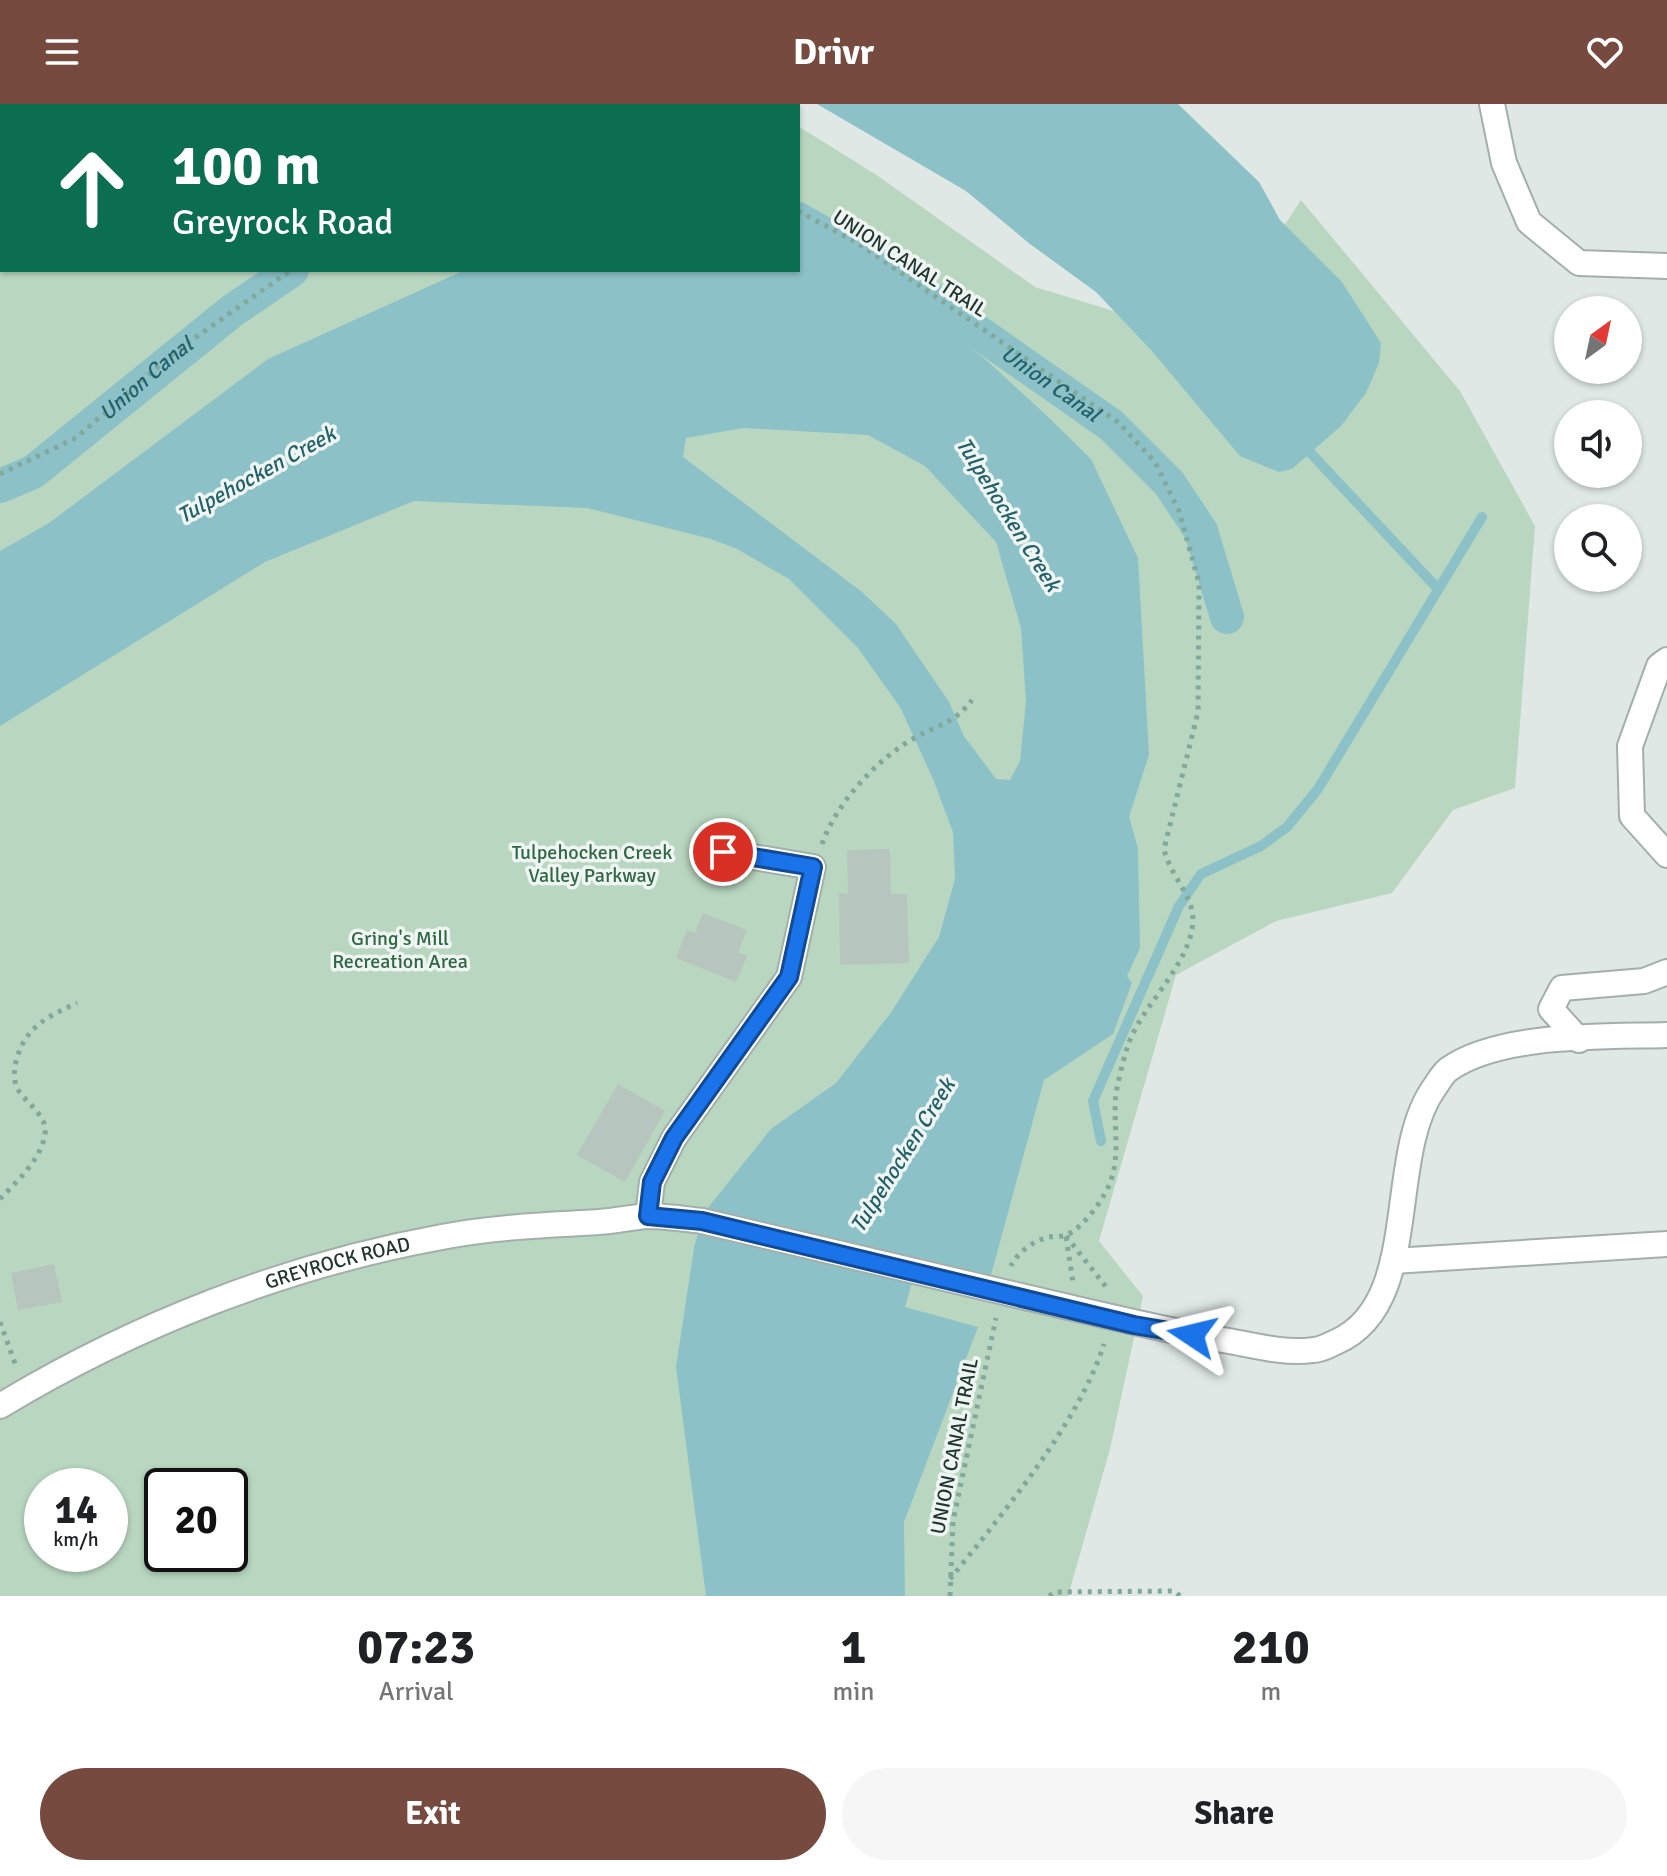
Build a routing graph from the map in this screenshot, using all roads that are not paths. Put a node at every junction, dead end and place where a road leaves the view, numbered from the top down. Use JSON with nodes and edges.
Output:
{"nodes":[{"id":1,"x":1492,"y":104,"type":"edge"},
{"id":2,"x":1667,"y":266,"type":"edge"},
{"id":3,"x":1667,"y":660,"type":"edge"},
{"id":4,"x":723,"y":852,"type":"dead end"},
{"id":5,"x":1667,"y":855,"type":"edge"},
{"id":6,"x":1667,"y":972,"type":"edge"},
{"id":7,"x":1667,"y":1035,"type":"edge"},
{"id":8,"x":1579,"y":1040,"type":"junction"},
{"id":9,"x":648,"y":1216,"type":"junction"},
{"id":10,"x":1667,"y":1244,"type":"edge"},
{"id":11,"x":1393,"y":1261,"type":"junction"},
{"id":12,"x":0,"y":1406,"type":"edge"}],
"edges":[{"from":1,"to":2,"type":"street"},
{"from":3,"to":5,"type":"street"},
{"from":4,"to":9,"type":"street"},
{"from":6,"to":8,"type":"street"},
{"from":7,"to":8,"type":"street","name":"GREYROCK ROAD"},
{"from":8,"to":11,"type":"street","name":"GREYROCK ROAD"},
{"from":9,"to":11,"type":"street","name":"GREYROCK ROAD","bridge":true},
{"from":9,"to":12,"type":"street","name":"GREYROCK ROAD"},
{"from":10,"to":11,"type":"street"}]}
